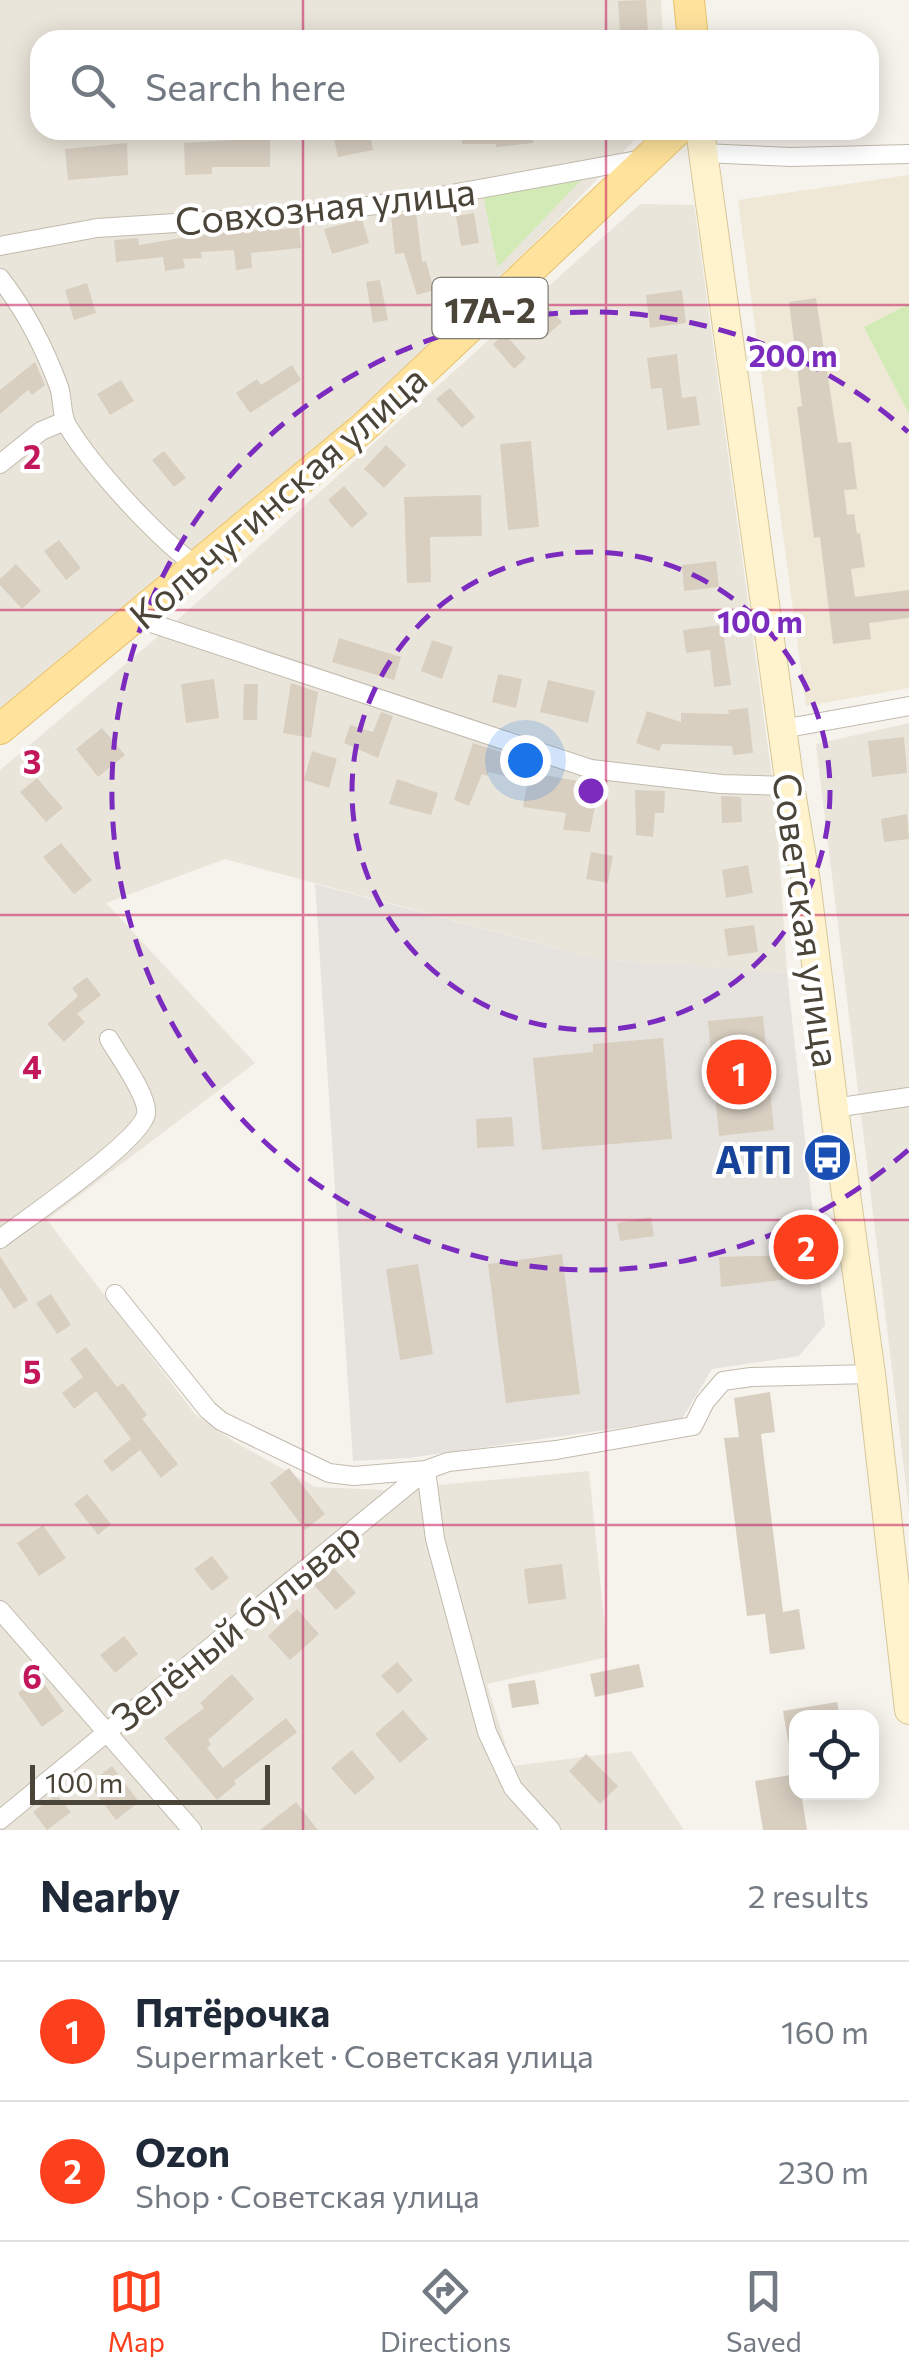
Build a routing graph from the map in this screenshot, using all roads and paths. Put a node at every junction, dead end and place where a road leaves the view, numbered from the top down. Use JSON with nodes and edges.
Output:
{"nodes":[{"id":1,"x":689,"y":0,"type":"edge"},
{"id":2,"x":691,"y":30,"type":"edge"},
{"id":3,"x":668,"y":140,"type":"edge"},
{"id":4,"x":702,"y":141,"type":"edge"},
{"id":5,"x":909,"y":154,"type":"edge"},
{"id":6,"x":649,"y":158,"type":"junction"},
{"id":7,"x":0,"y":246,"type":"edge"},
{"id":8,"x":0,"y":278,"type":"edge"},
{"id":9,"x":65,"y":421,"type":"junction"},
{"id":10,"x":0,"y":464,"type":"edge"},
{"id":11,"x":198,"y":568,"type":"junction"},
{"id":12,"x":136,"y":618,"type":"junction"},
{"id":13,"x":909,"y":706,"type":"edge"},
{"id":14,"x":0,"y":730,"type":"edge"},
{"id":15,"x":782,"y":730,"type":"junction"},
{"id":16,"x":790,"y":786,"type":"junction"},
{"id":17,"x":109,"y":1038,"type":"dead end"},
{"id":18,"x":909,"y":1097,"type":"edge"},
{"id":19,"x":834,"y":1108,"type":"junction"},
{"id":20,"x":0,"y":1240,"type":"edge"},
{"id":21,"x":115,"y":1294,"type":"dead end"},
{"id":22,"x":871,"y":1374,"type":"junction"},
{"id":23,"x":426,"y":1470,"type":"junction"},
{"id":24,"x":0,"y":1610,"type":"edge"},
{"id":25,"x":909,"y":1710,"type":"edge"},
{"id":26,"x":104,"y":1732,"type":"junction"},
{"id":27,"x":0,"y":1820,"type":"edge"},
{"id":28,"x":192,"y":1830,"type":"edge"},
{"id":29,"x":551,"y":1830,"type":"edge"}],
"edges":[{"from":1,"to":2,"type":"main road"},
{"from":3,"to":6,"type":"main road","name":"Кольчугинская улица","number":"17А-2"},
{"from":4,"to":5,"type":"street"},
{"from":4,"to":15,"type":"street","name":"Советская улица"},
{"from":6,"to":7,"type":"street","name":"Совхозная улица"},
{"from":6,"to":11,"type":"main road","name":"Кольчугинская улица","number":"17А-2"},
{"from":8,"to":9,"type":"street"},
{"from":9,"to":10,"type":"street"},
{"from":9,"to":11,"type":"street"},
{"from":11,"to":12,"type":"main road","name":"Кольчугинская улица","number":"17А-2"},
{"from":12,"to":14,"type":"main road","name":"Кольчугинская улица","number":"17А-2"},
{"from":12,"to":16,"type":"street"},
{"from":13,"to":15,"type":"street"},
{"from":15,"to":16,"type":"street","name":"Советская улица"},
{"from":16,"to":19,"type":"street","name":"Советская улица"},
{"from":17,"to":20,"type":"street"},
{"from":18,"to":19,"type":"street"},
{"from":19,"to":22,"type":"street","name":"Советская улица"},
{"from":21,"to":23,"type":"street","name":"Зелёный бульвар"},
{"from":22,"to":23,"type":"street"},
{"from":22,"to":25,"type":"street","name":"Советская улица"},
{"from":23,"to":26,"type":"street","name":"Зелёный бульвар"},
{"from":23,"to":29,"type":"street"},
{"from":24,"to":26,"type":"street"},
{"from":26,"to":27,"type":"street","name":"Зелёный бульвар"},
{"from":26,"to":28,"type":"street"}]}
